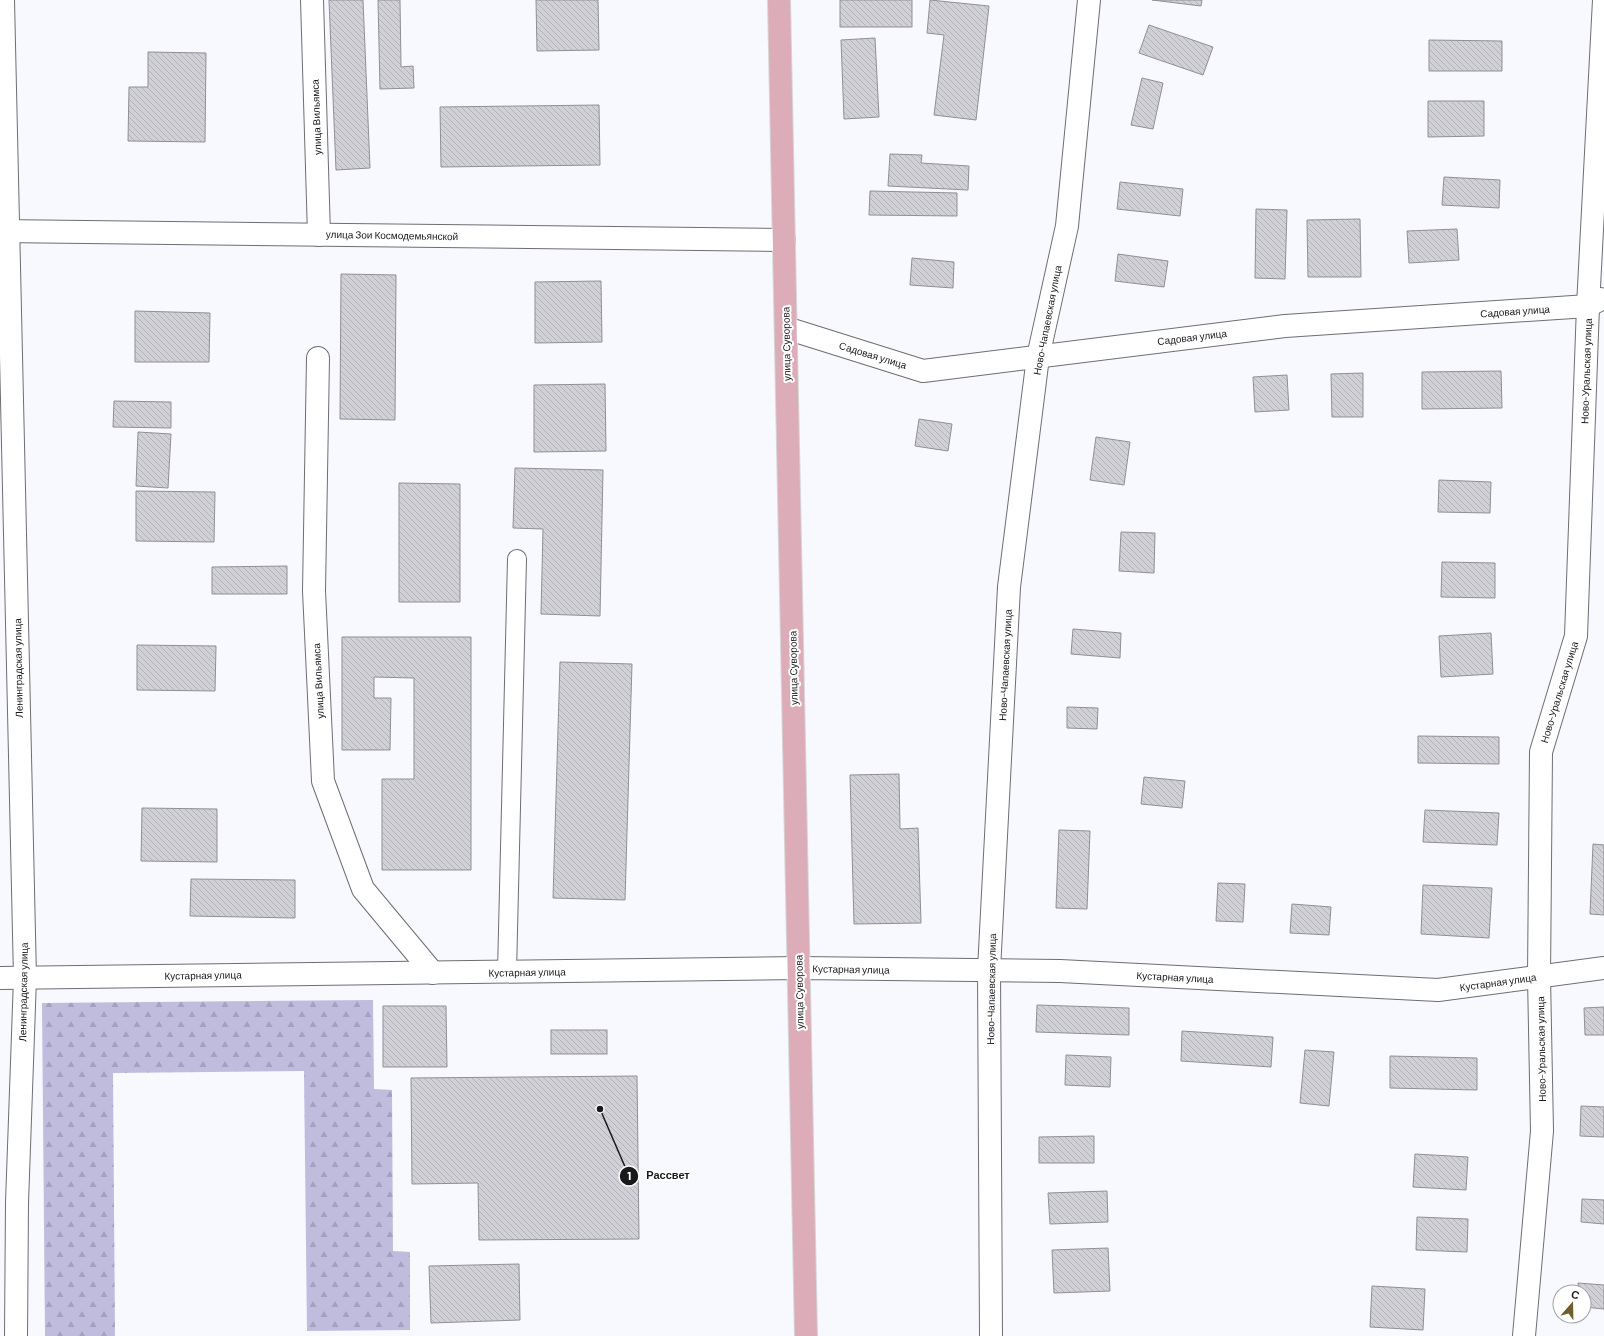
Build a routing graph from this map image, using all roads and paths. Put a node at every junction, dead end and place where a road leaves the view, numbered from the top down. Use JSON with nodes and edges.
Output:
{"nodes":[{"id":1,"x":3,"y":0,"type":"edge"},
{"id":2,"x":312,"y":0,"type":"edge"},
{"id":3,"x":779,"y":0,"type":"edge"},
{"id":4,"x":1089,"y":0,"type":"edge"},
{"id":5,"x":1604,"y":0,"type":"edge"},
{"id":6,"x":4,"y":231,"type":"edge"},
{"id":7,"x":319,"y":235,"type":"junction"},
{"id":8,"x":784,"y":240,"type":"junction"},
{"id":9,"x":1596,"y":302,"type":"edge"},
{"id":10,"x":786,"y":328,"type":"junction"},
{"id":11,"x":1038,"y":357,"type":"junction"},
{"id":12,"x":318,"y":358,"type":"dead end"},
{"id":13,"x":517,"y":559,"type":"dead end"},
{"id":14,"x":799,"y":968,"type":"junction"},
{"id":15,"x":1604,"y":968,"type":"edge"},
{"id":16,"x":990,"y":970,"type":"junction"},
{"id":17,"x":507,"y":972,"type":"junction"},
{"id":18,"x":433,"y":973,"type":"junction"},
{"id":19,"x":1539,"y":977,"type":"junction"},
{"id":20,"x":0,"y":978,"type":"edge"},
{"id":21,"x":25,"y":978,"type":"junction"},
{"id":22,"x":16,"y":1336,"type":"edge"},
{"id":23,"x":806,"y":1336,"type":"edge"},
{"id":24,"x":991,"y":1336,"type":"edge"},
{"id":25,"x":1524,"y":1336,"type":"edge"}],
"edges":[{"from":1,"to":6,"type":"street","name":"Ленинградская улица"},
{"from":2,"to":7,"type":"street","name":"улица Вильямса"},
{"from":3,"to":8,"type":"main road","name":"улица Суворова"},
{"from":4,"to":11,"type":"street","name":"Ново-Чапаевская улица"},
{"from":5,"to":9,"type":"street","name":"Ново-Уральская улица"},
{"from":6,"to":7,"type":"street","name":"улица Зои Космодемьянской"},
{"from":6,"to":21,"type":"street","name":"Ленинградская улица"},
{"from":7,"to":8,"type":"street","name":"улица Зои Космодемьянской"},
{"from":8,"to":10,"type":"main road","name":"улица Суворова"},
{"from":9,"to":11,"type":"street","name":"Садовая улица"},
{"from":9,"to":19,"type":"street","name":"Ново-Уральская улица"},
{"from":10,"to":11,"type":"street","name":"Садовая улица"},
{"from":10,"to":14,"type":"main road","name":"улица Суворова"},
{"from":11,"to":16,"type":"street","name":"Ново-Чапаевская улица"},
{"from":12,"to":18,"type":"street","name":"улица Вильямса"},
{"from":13,"to":17,"type":"lane"},
{"from":14,"to":16,"type":"street","name":"Кустарная улица"},
{"from":14,"to":17,"type":"street","name":"Кустарная улица"},
{"from":14,"to":23,"type":"main road","name":"улица Суворова"},
{"from":15,"to":19,"type":"street","name":"Кустарная улица"},
{"from":16,"to":19,"type":"street","name":"Кустарная улица"},
{"from":16,"to":24,"type":"street","name":"Ново-Чапаевская улица"},
{"from":17,"to":18,"type":"street","name":"Кустарная улица"},
{"from":18,"to":21,"type":"street","name":"Кустарная улица"},
{"from":19,"to":25,"type":"street","name":"Ново-Уральская улица"},
{"from":20,"to":21,"type":"street","name":"Кустарная улица"},
{"from":21,"to":22,"type":"street","name":"Ленинградская улица"}]}
